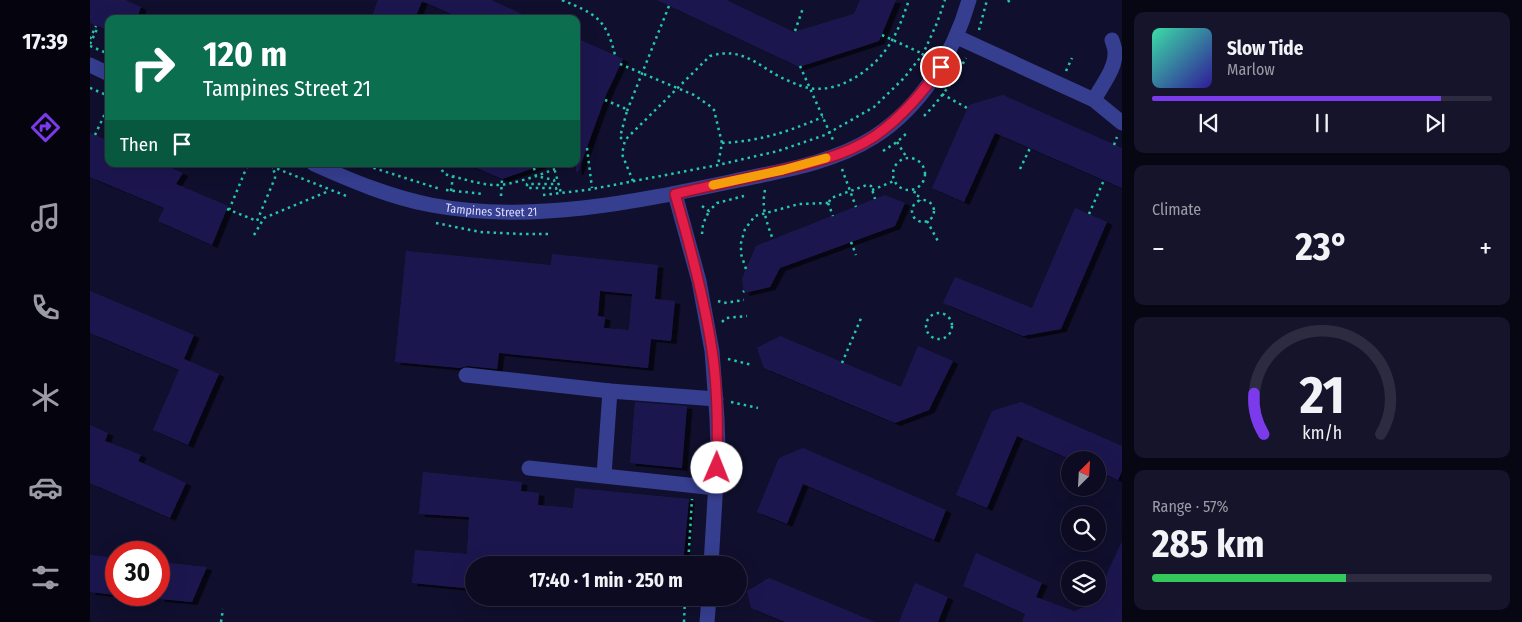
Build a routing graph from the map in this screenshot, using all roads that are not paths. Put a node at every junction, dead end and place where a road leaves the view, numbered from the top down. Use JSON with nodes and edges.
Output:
{"nodes":[{"id":1,"x":969,"y":0,"type":"edge"},
{"id":2,"x":957,"y":36,"type":"junction"},
{"id":3,"x":1112,"y":40,"type":"dead end"},
{"id":4,"x":90,"y":65,"type":"edge"},
{"id":5,"x":105,"y":72,"type":"edge"},
{"id":6,"x":1094,"y":100,"type":"junction"},
{"id":7,"x":1122,"y":124,"type":"edge"},
{"id":8,"x":321,"y":167,"type":"edge"},
{"id":9,"x":675,"y":194,"type":"junction"},
{"id":10,"x":466,"y":375,"type":"dead end"},
{"id":11,"x":610,"y":391,"type":"junction"},
{"id":12,"x":724,"y":401,"type":"junction"},
{"id":13,"x":530,"y":468,"type":"dead end"},
{"id":14,"x":604,"y":475,"type":"junction"},
{"id":15,"x":716,"y":488,"type":"junction"},
{"id":16,"x":712,"y":556,"type":"edge"},
{"id":17,"x":708,"y":606,"type":"edge"},
{"id":18,"x":707,"y":622,"type":"edge"}],
"edges":[{"from":1,"to":2,"type":"street","name":"Tampines Street 21"},
{"from":2,"to":6,"type":"street"},
{"from":2,"to":9,"type":"street","name":"Tampines Street 21"},
{"from":3,"to":6,"type":"street"},
{"from":4,"to":5,"type":"street"},
{"from":6,"to":7,"type":"street"},
{"from":8,"to":9,"type":"street","name":"Tampines Street 21"},
{"from":9,"to":12,"type":"street"},
{"from":10,"to":11,"type":"street"},
{"from":11,"to":12,"type":"street"},
{"from":11,"to":14,"type":"street"},
{"from":12,"to":15,"type":"street"},
{"from":13,"to":14,"type":"street"},
{"from":14,"to":15,"type":"street"},
{"from":15,"to":16,"type":"street"},
{"from":17,"to":18,"type":"street"}]}
